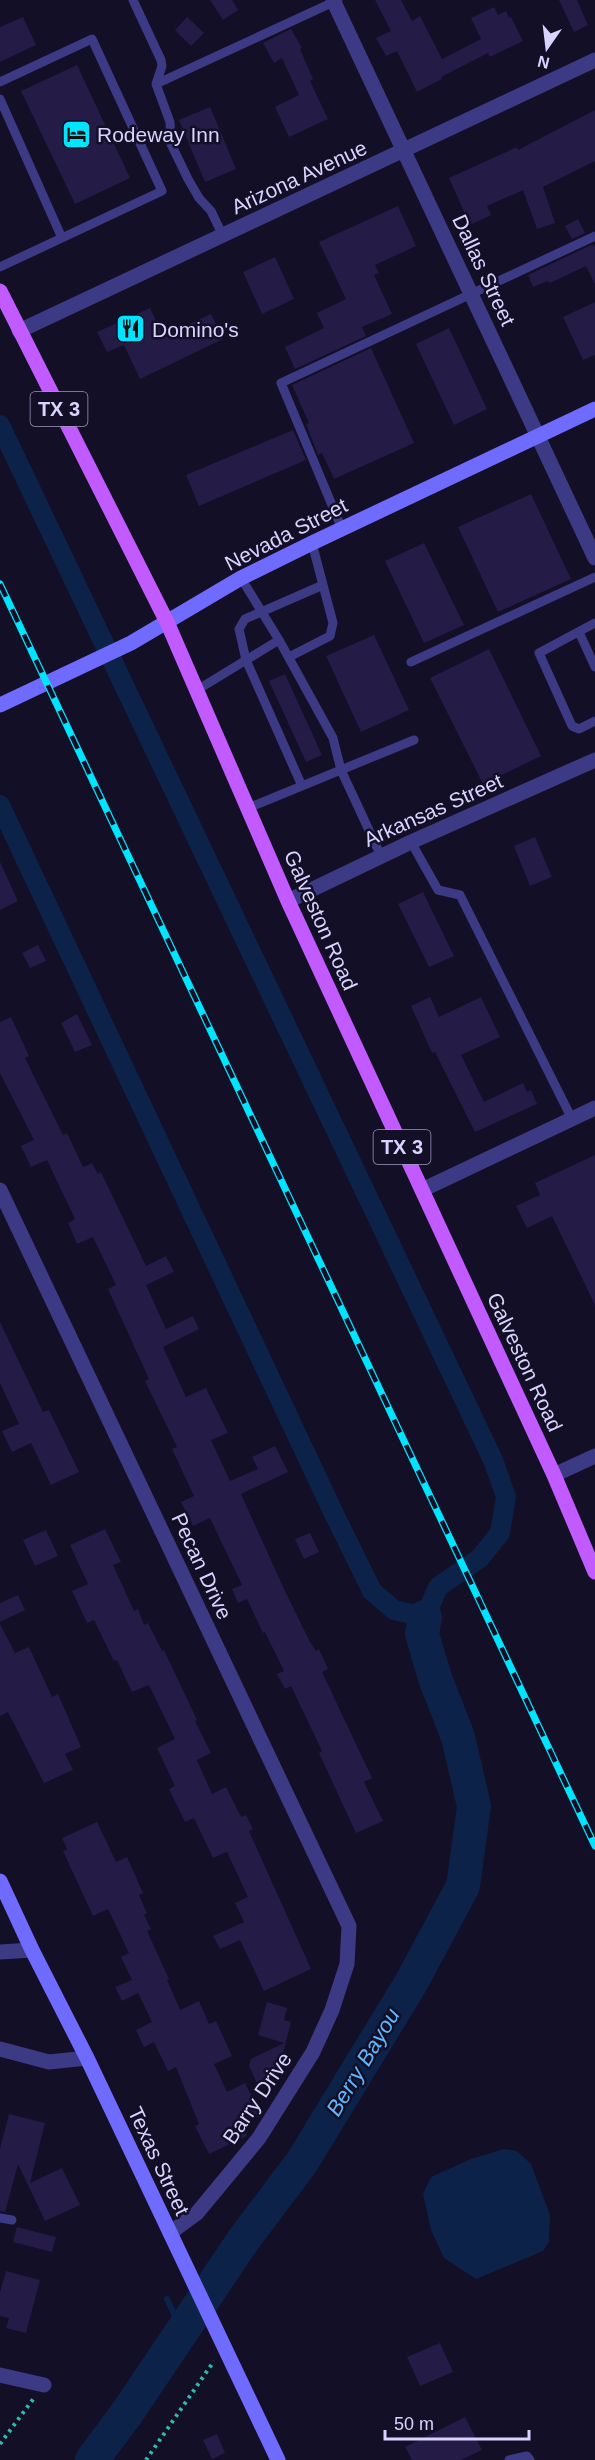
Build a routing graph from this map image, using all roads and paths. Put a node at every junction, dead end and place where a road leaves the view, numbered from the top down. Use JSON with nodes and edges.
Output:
{"nodes":[{"id":1,"x":133,"y":0,"type":"edge"},
{"id":2,"x":335,"y":1,"type":"edge"},
{"id":3,"x":595,"y":60,"type":"edge"},
{"id":4,"x":0,"y":82,"type":"edge"},
{"id":5,"x":156,"y":84,"type":"junction"},
{"id":6,"x":0,"y":99,"type":"edge"},
{"id":7,"x":405,"y":151,"type":"junction"},
{"id":8,"x":223,"y":236,"type":"junction"},
{"id":9,"x":595,"y":236,"type":"edge"},
{"id":10,"x":62,"y":238,"type":"junction"},
{"id":11,"x":0,"y":267,"type":"edge"},
{"id":12,"x":0,"y":291,"type":"edge"},
{"id":13,"x":472,"y":294,"type":"junction"},
{"id":14,"x":19,"y":331,"type":"junction"},
{"id":15,"x":595,"y":409,"type":"edge"},
{"id":16,"x":539,"y":436,"type":"junction"},
{"id":17,"x":342,"y":529,"type":"junction"},
{"id":18,"x":312,"y":543,"type":"junction"},
{"id":19,"x":595,"y":558,"type":"edge"},
{"id":20,"x":595,"y":577,"type":"edge"},
{"id":21,"x":241,"y":578,"type":"junction"},
{"id":22,"x":323,"y":585,"type":"junction"},
{"id":23,"x":262,"y":610,"type":"junction"},
{"id":24,"x":167,"y":622,"type":"junction"},
{"id":25,"x":595,"y":623,"type":"edge"},
{"id":26,"x":579,"y":632,"type":"junction"},
{"id":27,"x":279,"y":640,"type":"junction"},
{"id":28,"x":288,"y":657,"type":"junction"},
{"id":29,"x":246,"y":660,"type":"junction"},
{"id":30,"x":411,"y":662,"type":"dead end"},
{"id":31,"x":595,"y":667,"type":"edge"},
{"id":32,"x":196,"y":690,"type":"junction"},
{"id":33,"x":0,"y":705,"type":"edge"},
{"id":34,"x":595,"y":721,"type":"edge"},
{"id":35,"x":414,"y":740,"type":"dead end"},
{"id":36,"x":595,"y":760,"type":"edge"},
{"id":37,"x":341,"y":770,"type":"junction"},
{"id":38,"x":302,"y":786,"type":"junction"},
{"id":39,"x":248,"y":808,"type":"junction"},
{"id":40,"x":411,"y":842,"type":"junction"},
{"id":41,"x":381,"y":856,"type":"junction"},
{"id":42,"x":288,"y":901,"type":"junction"},
{"id":43,"x":595,"y":1108,"type":"edge"},
{"id":44,"x":572,"y":1119,"type":"junction"},
{"id":45,"x":0,"y":1190,"type":"edge"},
{"id":46,"x":422,"y":1190,"type":"junction"},
{"id":47,"x":595,"y":1456,"type":"edge"},
{"id":48,"x":554,"y":1475,"type":"junction"},
{"id":49,"x":595,"y":1572,"type":"edge"},
{"id":50,"x":0,"y":1881,"type":"edge"},
{"id":51,"x":32,"y":1950,"type":"junction"},
{"id":52,"x":0,"y":1952,"type":"edge"},
{"id":53,"x":347,"y":1964,"type":"joint"},
{"id":54,"x":0,"y":2049,"type":"edge"},
{"id":55,"x":87,"y":2058,"type":"junction"},
{"id":56,"x":0,"y":2218,"type":"edge"},
{"id":57,"x":12,"y":2220,"type":"dead end"},
{"id":58,"x":170,"y":2233,"type":"junction"},
{"id":59,"x":221,"y":2338,"type":"junction"},
{"id":60,"x":0,"y":2375,"type":"edge"},
{"id":61,"x":44,"y":2385,"type":"joint"},
{"id":62,"x":0,"y":2444,"type":"edge"},
{"id":63,"x":146,"y":2460,"type":"edge"},
{"id":64,"x":278,"y":2460,"type":"edge"},
{"id":65,"x":509,"y":2460,"type":"edge"},
{"id":66,"x":530,"y":2460,"type":"edge"}],
"edges":[{"from":1,"to":5,"type":"lane"},
{"from":2,"to":5,"type":"lane"},
{"from":2,"to":7,"type":"street","name":"Dallas Street"},
{"from":3,"to":7,"type":"street","name":"Arizona Avenue"},
{"from":4,"to":10,"type":"lane"},
{"from":5,"to":8,"type":"lane"},
{"from":6,"to":10,"type":"lane"},
{"from":7,"to":8,"type":"street","name":"Arizona Avenue"},
{"from":7,"to":13,"type":"street","name":"Dallas Street"},
{"from":8,"to":14,"type":"street","name":"Arizona Avenue"},
{"from":9,"to":13,"type":"lane"},
{"from":10,"to":11,"type":"lane"},
{"from":12,"to":14,"type":"main road","name":"Galveston Road","number":"TX 3"},
{"from":13,"to":16,"type":"street","name":"Dallas Street"},
{"from":13,"to":17,"type":"lane"},
{"from":14,"to":24,"type":"main road","name":"Galveston Road","number":"TX 3"},
{"from":15,"to":16,"type":"street","name":"Nevada Street"},
{"from":16,"to":17,"type":"street","name":"Nevada Street"},
{"from":16,"to":19,"type":"street","name":"Dallas Street"},
{"from":17,"to":18,"type":"street","name":"Nevada Street"},
{"from":18,"to":21,"type":"street","name":"Nevada Street"},
{"from":18,"to":22,"type":"lane"},
{"from":20,"to":30,"type":"lane"},
{"from":21,"to":23,"type":"lane"},
{"from":21,"to":24,"type":"street","name":"Nevada Street"},
{"from":22,"to":23,"type":"lane"},
{"from":22,"to":28,"type":"lane"},
{"from":23,"to":27,"type":"lane"},
{"from":23,"to":29,"type":"lane"},
{"from":24,"to":32,"type":"main road","name":"Galveston Road","number":"TX 3"},
{"from":24,"to":33,"type":"street","name":"Nevada Street"},
{"from":25,"to":26,"type":"lane"},
{"from":26,"to":31,"type":"lane"},
{"from":26,"to":34,"type":"lane"},
{"from":27,"to":28,"type":"lane"},
{"from":27,"to":29,"type":"lane"},
{"from":28,"to":37,"type":"lane"},
{"from":29,"to":32,"type":"lane"},
{"from":29,"to":38,"type":"lane"},
{"from":32,"to":39,"type":"main road","name":"Galveston Road","number":"TX 3"},
{"from":35,"to":37,"type":"lane"},
{"from":36,"to":40,"type":"street","name":"Arkansas Street"},
{"from":37,"to":38,"type":"lane"},
{"from":37,"to":41,"type":"lane"},
{"from":38,"to":39,"type":"lane"},
{"from":39,"to":42,"type":"main road","name":"Galveston Road","number":"TX 3"},
{"from":40,"to":41,"type":"street","name":"Arkansas Street"},
{"from":40,"to":44,"type":"lane"},
{"from":41,"to":42,"type":"street","name":"Arkansas Street"},
{"from":42,"to":46,"type":"main road","name":"Galveston Road","number":"TX 3"},
{"from":43,"to":44,"type":"street"},
{"from":44,"to":46,"type":"street"},
{"from":45,"to":53,"type":"street","name":"Pecan Drive"},
{"from":46,"to":48,"type":"main road","name":"Galveston Road","number":"TX 3"},
{"from":47,"to":48,"type":"street"},
{"from":48,"to":49,"type":"main road","name":"Galveston Road","number":"TX 3"},
{"from":50,"to":51,"type":"street","name":"Texas Street"},
{"from":51,"to":52,"type":"street"},
{"from":51,"to":55,"type":"street","name":"Texas Street"},
{"from":53,"to":58,"type":"street","name":"Barry Drive"},
{"from":54,"to":55,"type":"street"},
{"from":55,"to":58,"type":"street","name":"Texas Street"},
{"from":56,"to":57,"type":"lane"},
{"from":58,"to":59,"type":"street","name":"Texas Street"},
{"from":59,"to":63,"type":"path"},
{"from":59,"to":64,"type":"street","name":"Texas Street"},
{"from":60,"to":61,"type":"street"},
{"from":61,"to":62,"type":"path"},
{"from":65,"to":66,"type":"lane"}]}
